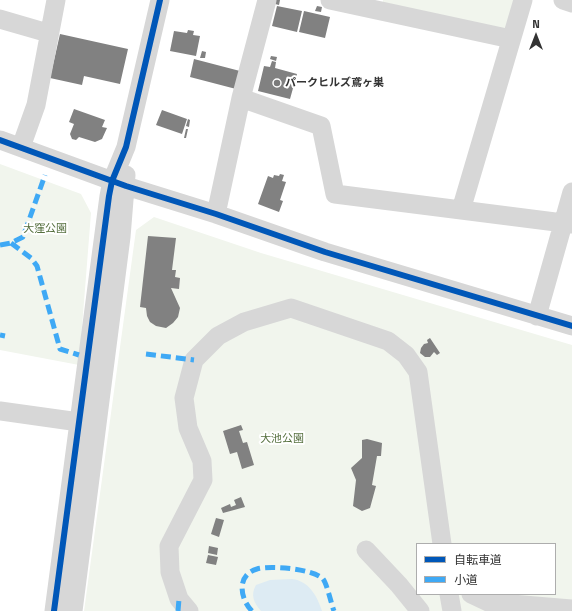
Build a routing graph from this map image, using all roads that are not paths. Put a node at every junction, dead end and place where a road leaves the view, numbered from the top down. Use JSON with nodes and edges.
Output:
{"nodes":[{"id":1,"x":56,"y":0,"type":"edge"},
{"id":2,"x":160,"y":0,"type":"edge"},
{"id":3,"x":266,"y":0,"type":"edge"},
{"id":4,"x":330,"y":0,"type":"edge"},
{"id":5,"x":523,"y":0,"type":"edge"},
{"id":6,"x":563,"y":0,"type":"edge"},
{"id":7,"x":572,"y":3,"type":"edge"},
{"id":8,"x":0,"y":19,"type":"edge"},
{"id":9,"x":48,"y":33,"type":"junction"},
{"id":10,"x":511,"y":39,"type":"junction"},
{"id":11,"x":241,"y":98,"type":"junction"},
{"id":12,"x":0,"y":140,"type":"edge"},
{"id":13,"x":21,"y":147,"type":"junction"},
{"id":14,"x":119,"y":184,"type":"junction"},
{"id":15,"x":572,"y":192,"type":"edge"},
{"id":16,"x":461,"y":210,"type":"junction"},
{"id":17,"x":216,"y":214,"type":"junction"},
{"id":18,"x":568,"y":223,"type":"edge"},
{"id":19,"x":537,"y":316,"type":"junction"},
{"id":20,"x":572,"y":326,"type":"edge"},
{"id":21,"x":0,"y":411,"type":"edge"},
{"id":22,"x":78,"y":422,"type":"junction"},
{"id":23,"x":442,"y":543,"type":"edge"},
{"id":24,"x":366,"y":550,"type":"dead end"},
{"id":25,"x":449,"y":595,"type":"edge"},
{"id":26,"x":473,"y":595,"type":"edge"},
{"id":27,"x":572,"y":609,"type":"edge"},
{"id":28,"x":54,"y":611,"type":"edge"},
{"id":29,"x":73,"y":611,"type":"edge"},
{"id":30,"x":189,"y":611,"type":"edge"},
{"id":31,"x":420,"y":611,"type":"edge"},
{"id":32,"x":452,"y":611,"type":"edge"}],
"edges":[{"from":1,"to":9,"type":"street"},
{"from":2,"to":14,"type":"street"},
{"from":3,"to":11,"type":"street"},
{"from":4,"to":10,"type":"street"},
{"from":5,"to":10,"type":"street"},
{"from":6,"to":7,"type":"street"},
{"from":8,"to":9,"type":"street"},
{"from":9,"to":13,"type":"street"},
{"from":10,"to":16,"type":"street"},
{"from":11,"to":16,"type":"street"},
{"from":11,"to":17,"type":"street"},
{"from":12,"to":13,"type":"street"},
{"from":13,"to":14,"type":"street"},
{"from":14,"to":17,"type":"street"},
{"from":14,"to":22,"type":"street"},
{"from":14,"to":29,"type":"street"},
{"from":15,"to":18,"type":"street"},
{"from":16,"to":18,"type":"street"},
{"from":17,"to":19,"type":"street"},
{"from":18,"to":19,"type":"street"},
{"from":19,"to":20,"type":"street"},
{"from":21,"to":22,"type":"street"},
{"from":22,"to":28,"type":"street"},
{"from":23,"to":30,"type":"street"},
{"from":24,"to":31,"type":"street"},
{"from":25,"to":32,"type":"street"},
{"from":26,"to":27,"type":"street"}]}
